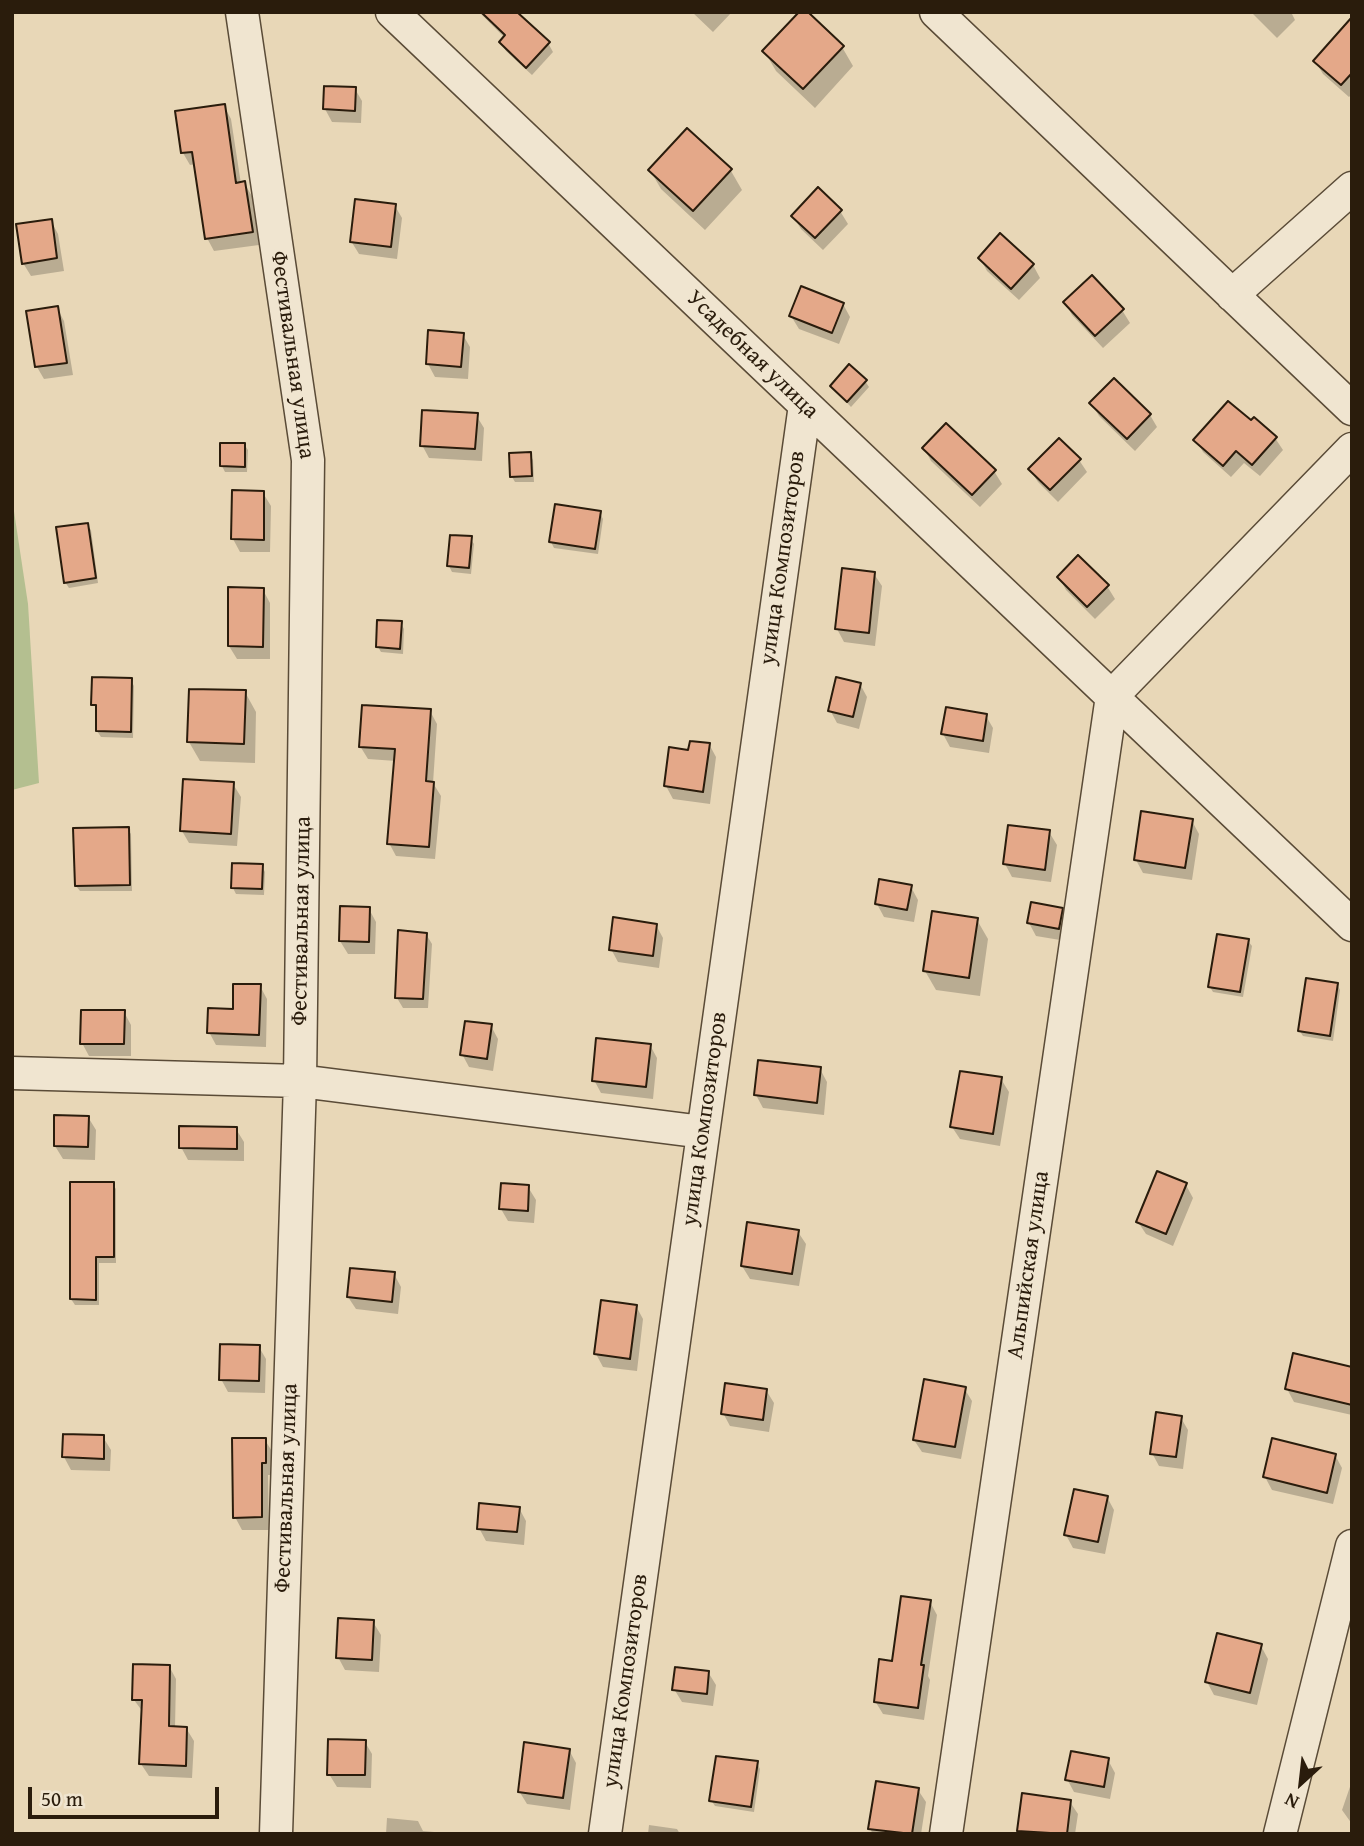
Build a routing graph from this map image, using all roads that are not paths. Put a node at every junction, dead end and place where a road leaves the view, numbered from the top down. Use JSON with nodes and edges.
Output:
{"nodes":[{"id":1,"x":242,"y":12,"type":"edge"},
{"id":2,"x":391,"y":12,"type":"edge"},
{"id":3,"x":936,"y":12,"type":"edge"},
{"id":4,"x":1352,"y":188,"type":"edge"},
{"id":5,"x":1232,"y":295,"type":"junction"},
{"id":6,"x":804,"y":405,"type":"junction"},
{"id":7,"x":1352,"y":409,"type":"edge"},
{"id":8,"x":1352,"y":449,"type":"edge"},
{"id":9,"x":1112,"y":696,"type":"junction"},
{"id":10,"x":1352,"y":925,"type":"edge"},
{"id":11,"x":12,"y":1073,"type":"edge"},
{"id":12,"x":300,"y":1082,"type":"junction"},
{"id":13,"x":703,"y":1132,"type":"junction"},
{"id":14,"x":1352,"y":1546,"type":"edge"},
{"id":15,"x":276,"y":1834,"type":"edge"},
{"id":16,"x":605,"y":1834,"type":"edge"},
{"id":17,"x":946,"y":1834,"type":"edge"},
{"id":18,"x":1280,"y":1834,"type":"edge"}],
"edges":[{"from":1,"to":12,"type":"street","name":"Фестивальная улица"},
{"from":2,"to":6,"type":"street","name":"Усадебная улица"},
{"from":3,"to":5,"type":"street"},
{"from":4,"to":5,"type":"street"},
{"from":5,"to":7,"type":"street"},
{"from":6,"to":9,"type":"street","name":"Усадебная улица"},
{"from":6,"to":13,"type":"street","name":"улица Композиторов"},
{"from":8,"to":9,"type":"street"},
{"from":9,"to":10,"type":"street","name":"Усадебная улица"},
{"from":9,"to":17,"type":"street","name":"Альпийская улица"},
{"from":11,"to":12,"type":"street"},
{"from":12,"to":13,"type":"street"},
{"from":12,"to":15,"type":"street","name":"Фестивальная улица"},
{"from":13,"to":16,"type":"street","name":"улица Композиторов"},
{"from":14,"to":18,"type":"street"}]}
